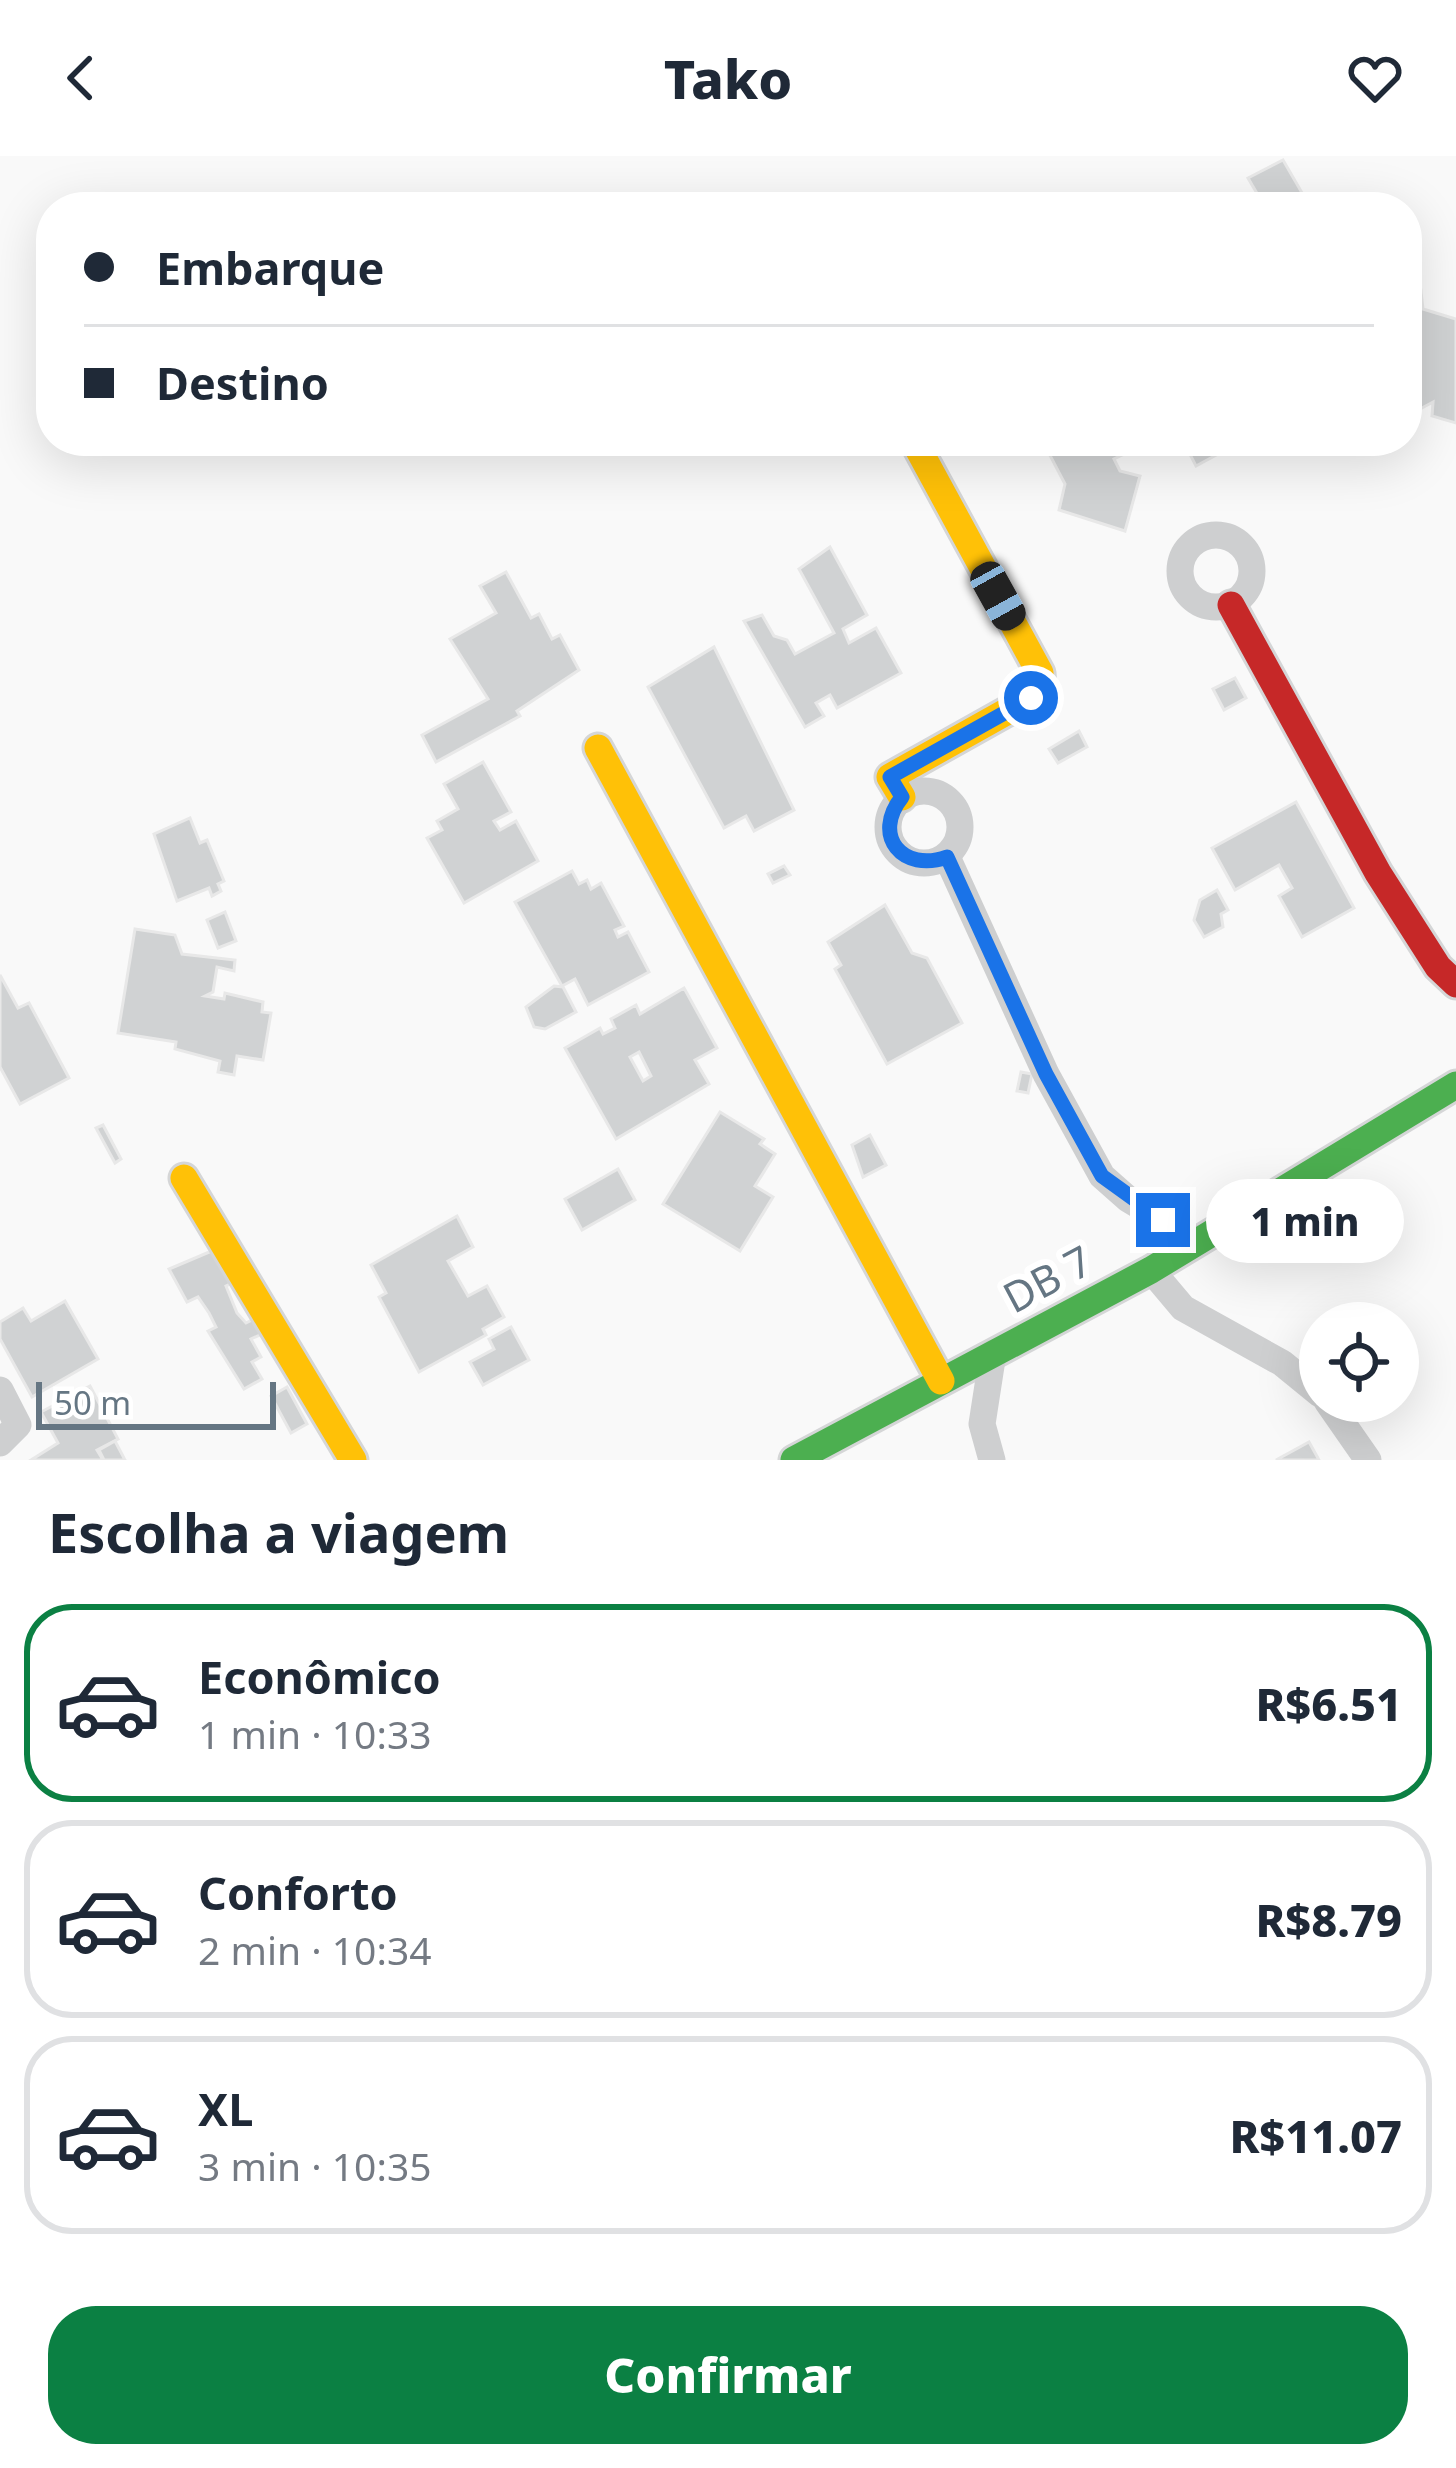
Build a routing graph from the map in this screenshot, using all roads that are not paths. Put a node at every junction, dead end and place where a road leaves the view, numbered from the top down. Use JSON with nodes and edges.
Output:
{"nodes":[{"id":1,"x":922,"y":456,"type":"edge"},
{"id":2,"x":1231,"y":605,"type":"dead end"},
{"id":3,"x":598,"y":748,"type":"dead end"},
{"id":4,"x":902,"y":797,"type":"junction"},
{"id":5,"x":947,"y":857,"type":"junction"},
{"id":6,"x":1456,"y":984,"type":"edge"},
{"id":7,"x":1456,"y":1085,"type":"edge"},
{"id":8,"x":184,"y":1178,"type":"dead end"},
{"id":9,"x":1198,"y":1241,"type":"junction"},
{"id":10,"x":1151,"y":1270,"type":"junction"},
{"id":11,"x":993,"y":1353,"type":"junction"},
{"id":12,"x":1299,"y":1377,"type":"edge"},
{"id":13,"x":941,"y":1381,"type":"junction"},
{"id":14,"x":0,"y":1390,"type":"edge"},
{"id":15,"x":1342,"y":1422,"type":"edge"},
{"id":16,"x":0,"y":1442,"type":"edge"},
{"id":17,"x":353,"y":1460,"type":"edge"},
{"id":18,"x":794,"y":1460,"type":"edge"},
{"id":19,"x":992,"y":1460,"type":"edge"},
{"id":20,"x":1368,"y":1460,"type":"edge"}],
"edges":[{"from":1,"to":4,"type":"street"},
{"from":2,"to":6,"type":"street"},
{"from":3,"to":13,"type":"street"},
{"from":4,"to":5,"type":"street"},
{"from":4,"to":5,"type":"street"},
{"from":5,"to":9,"type":"street"},
{"from":7,"to":9,"type":"street","name":"DB 7"},
{"from":8,"to":17,"type":"street"},
{"from":9,"to":10,"type":"street","name":"DB 7"},
{"from":10,"to":11,"type":"street","name":"DB 7"},
{"from":10,"to":12,"type":"street"},
{"from":11,"to":13,"type":"street","name":"DB 7"},
{"from":11,"to":19,"type":"street"},
{"from":13,"to":18,"type":"street","name":"DB 7"},
{"from":14,"to":16,"type":"street"},
{"from":15,"to":20,"type":"street"}]}
